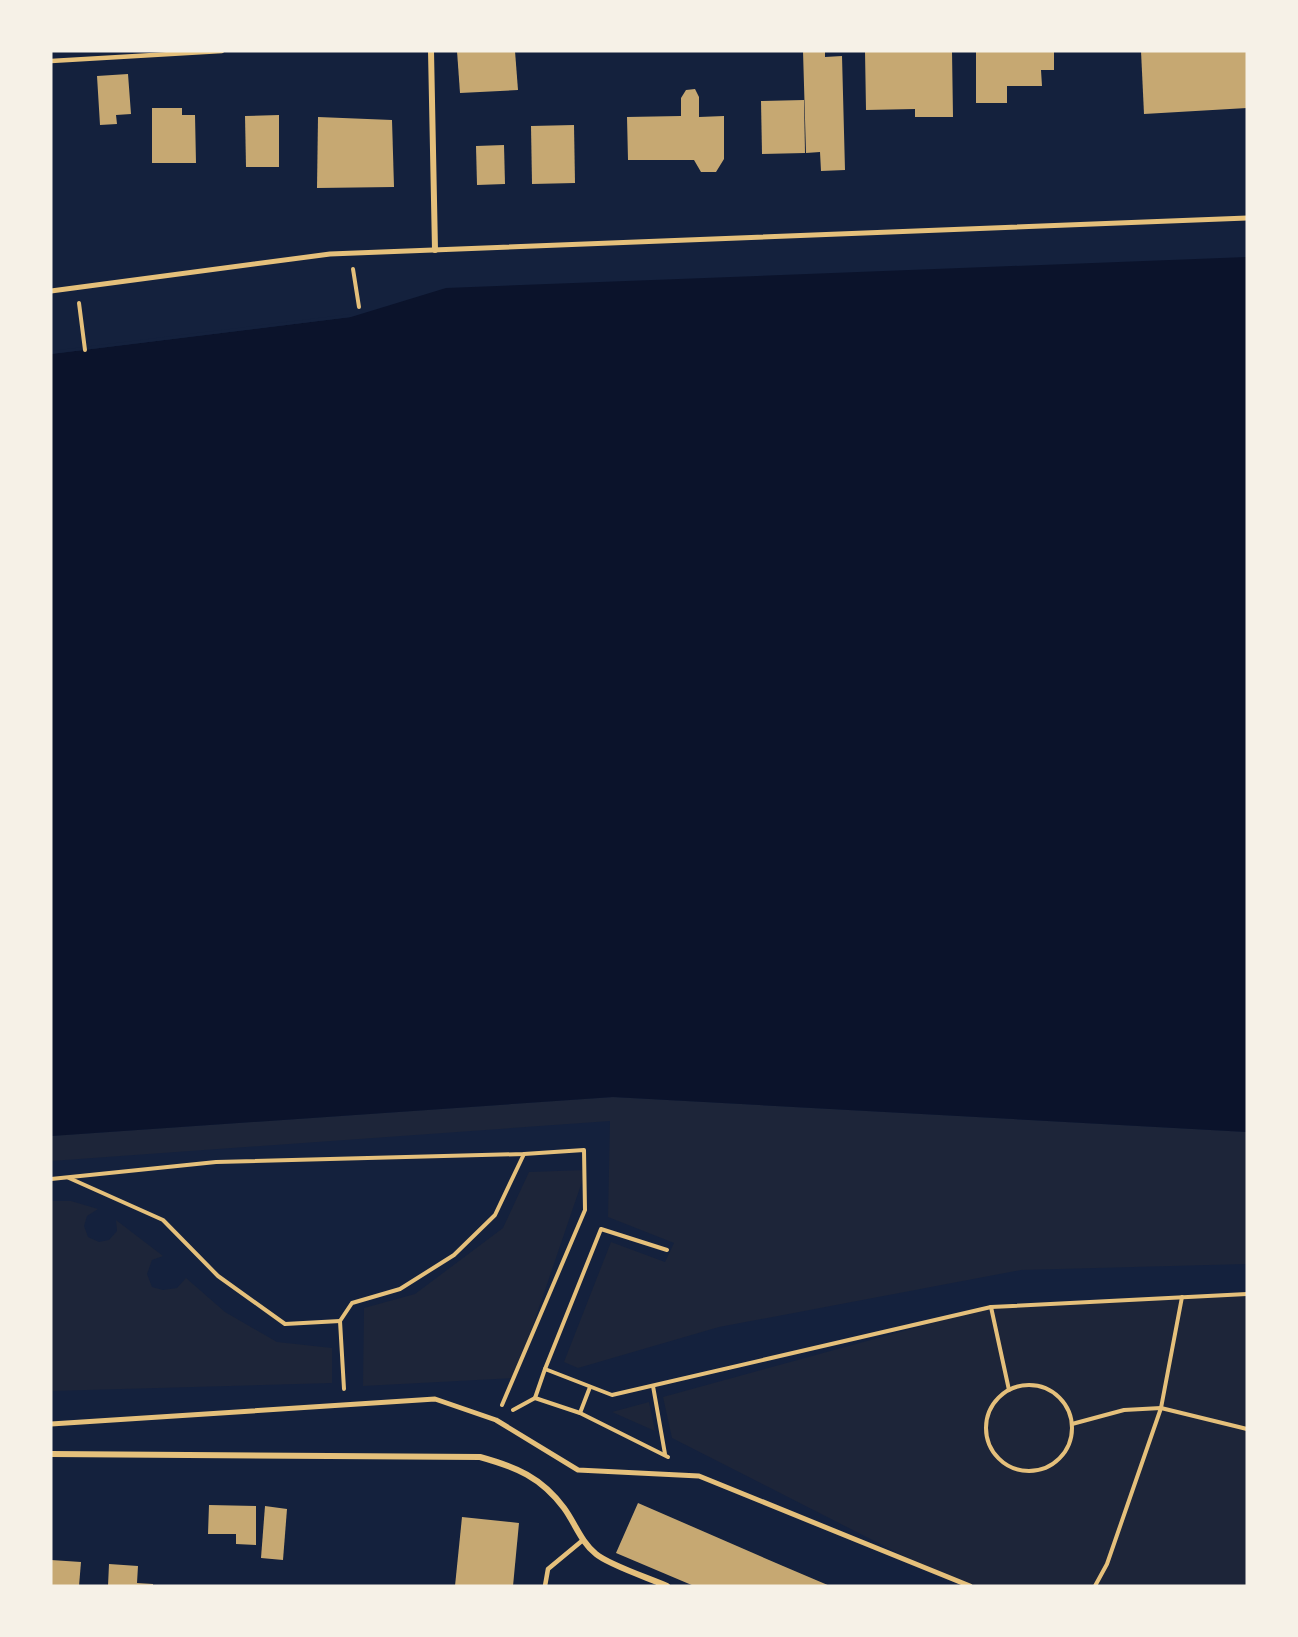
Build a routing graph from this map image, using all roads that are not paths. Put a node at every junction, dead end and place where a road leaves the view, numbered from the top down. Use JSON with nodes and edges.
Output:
{"nodes":[{"id":1,"x":222,"y":51,"type":"edge"},
{"id":2,"x":431,"y":51,"type":"edge"},
{"id":3,"x":51,"y":61,"type":"edge"},
{"id":4,"x":1247,"y":218,"type":"edge"},
{"id":5,"x":435,"y":250,"type":"junction"},
{"id":6,"x":51,"y":291,"type":"edge"},
{"id":7,"x":51,"y":1424,"type":"edge"},
{"id":8,"x":51,"y":1454,"type":"edge"},
{"id":9,"x":583,"y":1540,"type":"junction"},
{"id":10,"x":545,"y":1586,"type":"edge"},
{"id":11,"x":667,"y":1586,"type":"edge"},
{"id":12,"x":970,"y":1586,"type":"edge"}],
"edges":[{"from":1,"to":3,"type":"lane"},
{"from":2,"to":5,"type":"street"},
{"from":4,"to":5,"type":"street"},
{"from":5,"to":6,"type":"street"},
{"from":7,"to":12,"type":"street"},
{"from":8,"to":9,"type":"street"},
{"from":9,"to":10,"type":"lane"},
{"from":9,"to":11,"type":"street"}]}
